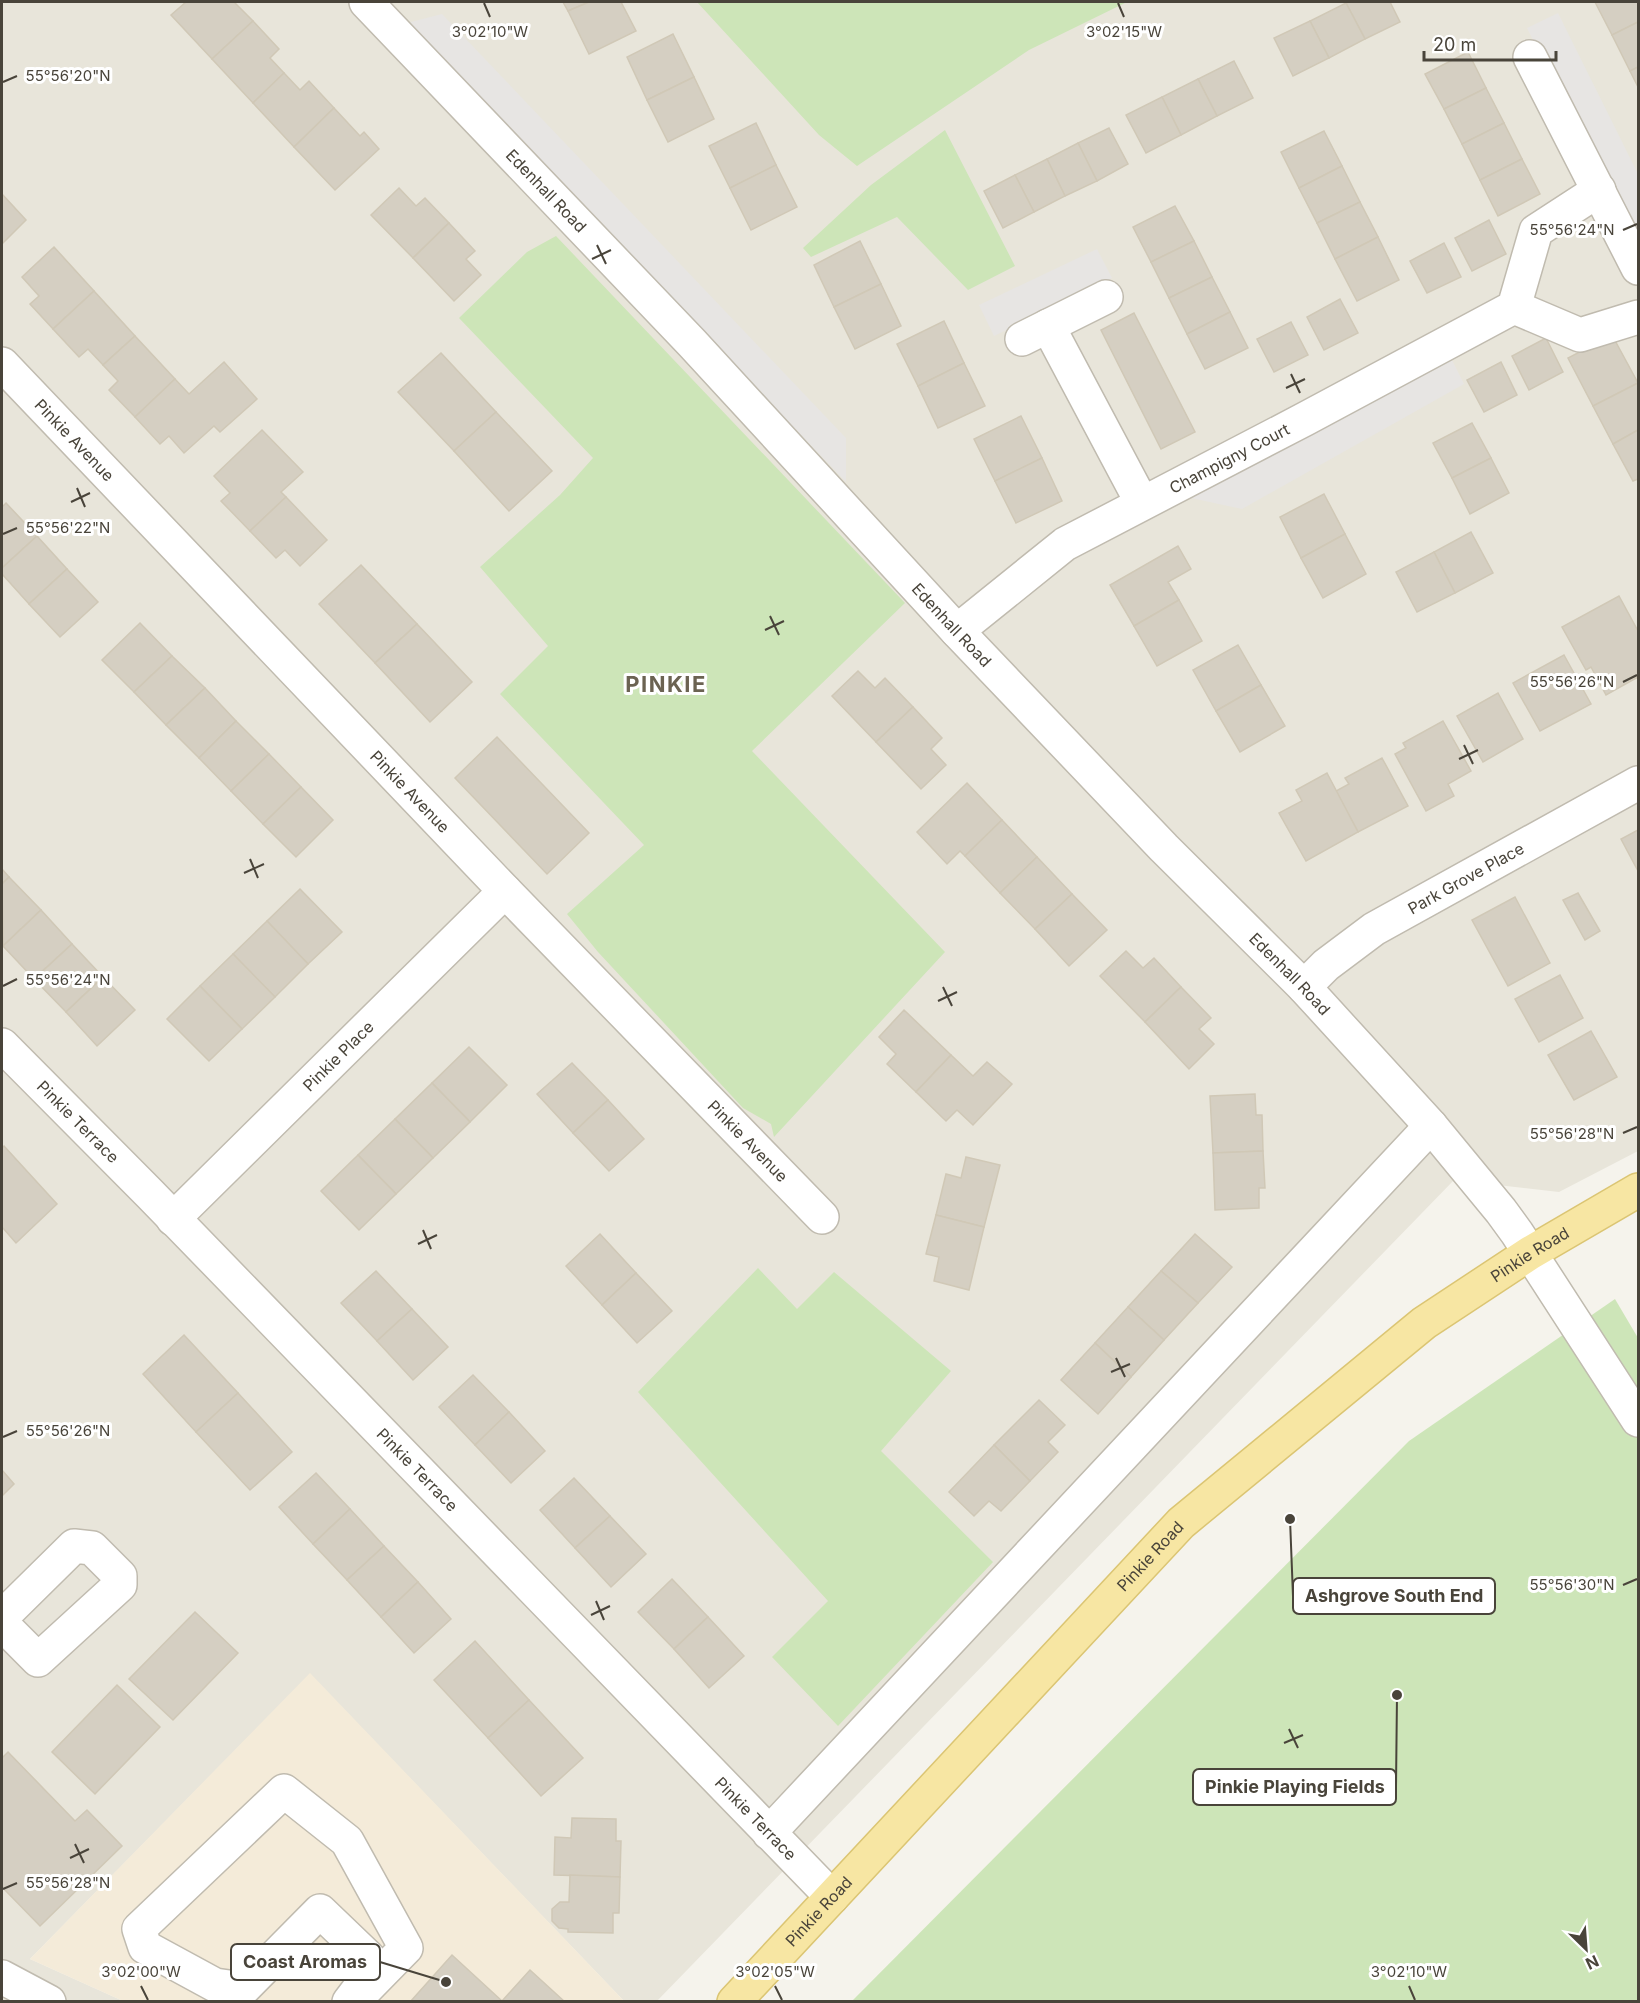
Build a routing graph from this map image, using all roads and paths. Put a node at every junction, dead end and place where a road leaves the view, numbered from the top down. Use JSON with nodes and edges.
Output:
{"nodes":[{"id":1,"x":366,"y":2,"type":"edge"},
{"id":2,"x":1530,"y":57,"type":"dead end"},
{"id":3,"x":1599,"y":190,"type":"junction"},
{"id":4,"x":1638,"y":268,"type":"edge"},
{"id":5,"x":1106,"y":297,"type":"dead end"},
{"id":6,"x":1514,"y":307,"type":"junction"},
{"id":7,"x":1638,"y":317,"type":"edge"},
{"id":8,"x":2,"y":364,"type":"edge"},
{"id":9,"x":1142,"y":503,"type":"junction"},
{"id":10,"x":957,"y":631,"type":"junction"},
{"id":11,"x":1638,"y":783,"type":"edge"},
{"id":12,"x":505,"y":891,"type":"junction"},
{"id":13,"x":1304,"y":987,"type":"junction"},
{"id":14,"x":2,"y":1046,"type":"edge"},
{"id":15,"x":1431,"y":1126,"type":"junction"},
{"id":16,"x":1638,"y":1190,"type":"edge"},
{"id":17,"x":822,"y":1217,"type":"dead end"},
{"id":18,"x":173,"y":1220,"type":"junction"},
{"id":19,"x":1530,"y":1253,"type":"junction"},
{"id":20,"x":1638,"y":1420,"type":"edge"},
{"id":21,"x":2,"y":1617,"type":"edge"},
{"id":22,"x":2,"y":1624,"type":"edge"},
{"id":23,"x":769,"y":1833,"type":"junction"},
{"id":24,"x":832,"y":1897,"type":"junction"},
{"id":25,"x":2,"y":1977,"type":"edge"},
{"id":26,"x":50,"y":2001,"type":"edge"},
{"id":27,"x":351,"y":2001,"type":"edge"},
{"id":28,"x":734,"y":2001,"type":"edge"}],
"edges":[{"from":1,"to":10,"type":"street","name":"Edenhall Road"},
{"from":2,"to":3,"type":"street"},
{"from":3,"to":4,"type":"street"},
{"from":3,"to":6,"type":"street"},
{"from":5,"to":9,"type":"street"},
{"from":6,"to":7,"type":"street"},
{"from":6,"to":9,"type":"street","name":"Champigny Court"},
{"from":8,"to":12,"type":"street","name":"Pinkie Avenue"},
{"from":9,"to":10,"type":"street","name":"Champigny Court"},
{"from":10,"to":13,"type":"street","name":"Edenhall Road"},
{"from":11,"to":13,"type":"street","name":"Park Grove Place"},
{"from":12,"to":17,"type":"street","name":"Pinkie Avenue"},
{"from":12,"to":18,"type":"street","name":"Pinkie Place"},
{"from":13,"to":15,"type":"street","name":"Edenhall Road"},
{"from":14,"to":18,"type":"street","name":"Pinkie Terrace"},
{"from":15,"to":19,"type":"street","name":"Edenhall Road"},
{"from":15,"to":23,"type":"street"},
{"from":16,"to":19,"type":"main road","name":"Pinkie Road"},
{"from":18,"to":23,"type":"street","name":"Pinkie Terrace"},
{"from":19,"to":20,"type":"street","name":"Edenhall Road"},
{"from":19,"to":24,"type":"main road","name":"Pinkie Road"},
{"from":21,"to":22,"type":"street"},
{"from":23,"to":24,"type":"street","name":"Pinkie Terrace"},
{"from":24,"to":28,"type":"main road","name":"Pinkie Road"},
{"from":25,"to":26,"type":"street"},
{"from":27,"to":27,"type":"street"}]}
